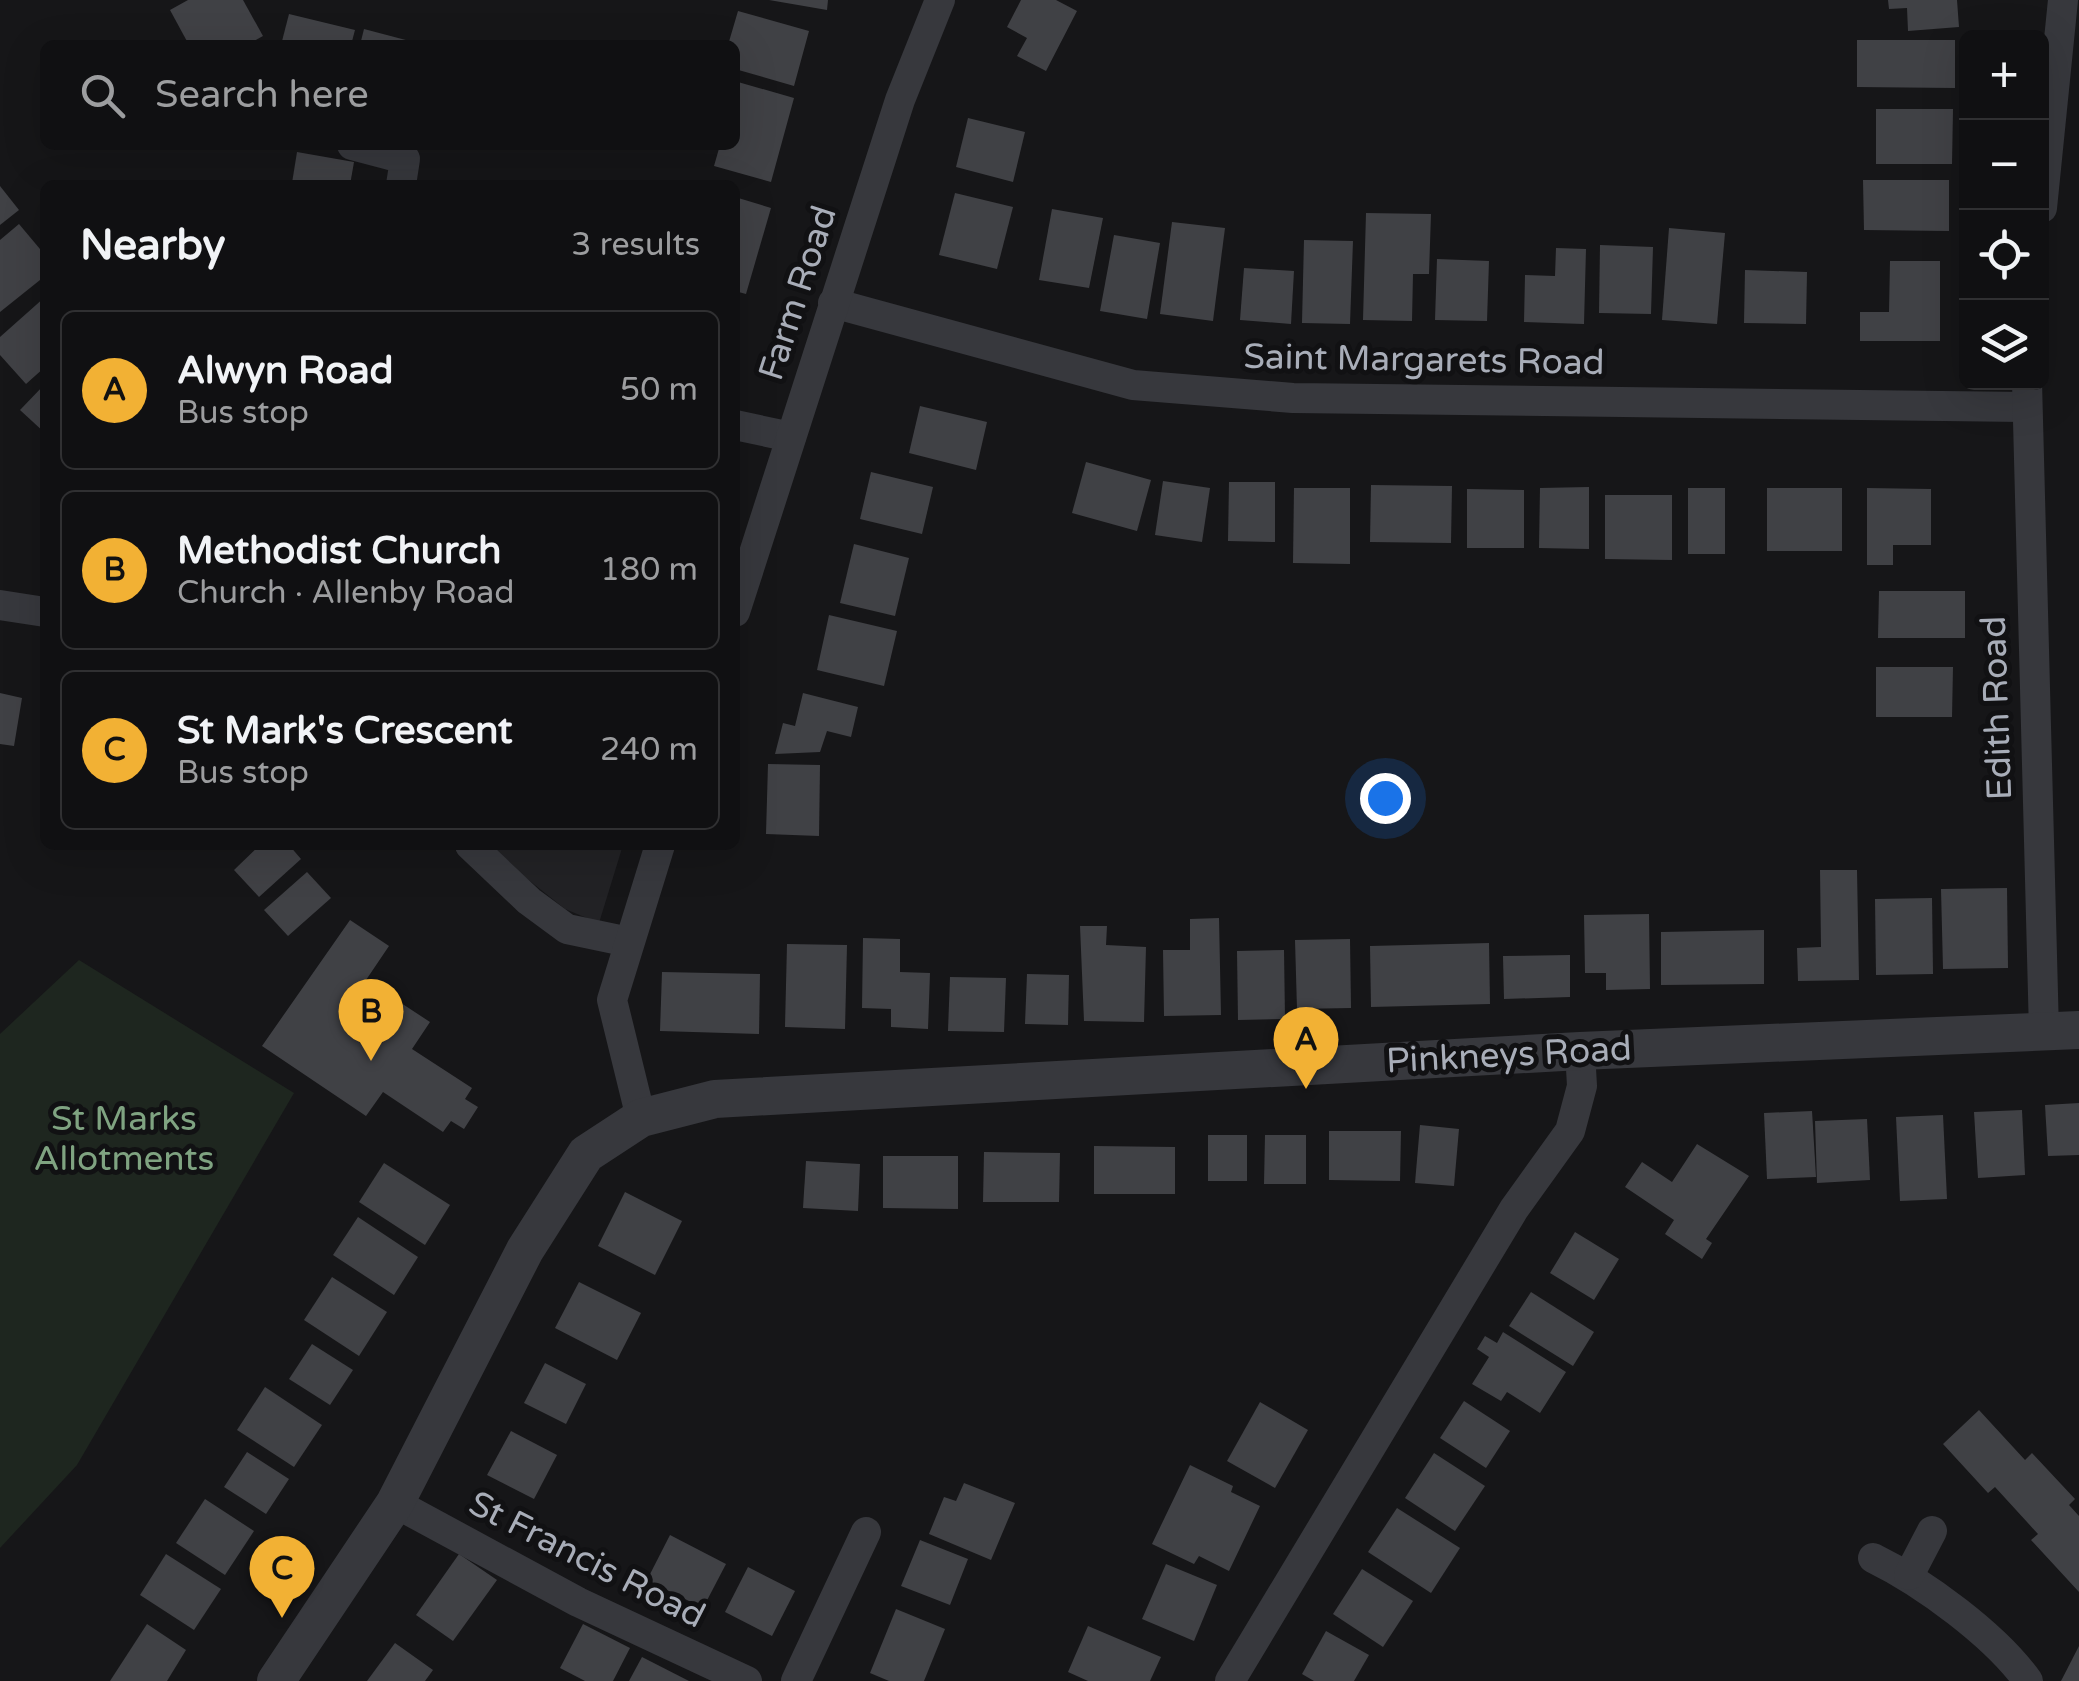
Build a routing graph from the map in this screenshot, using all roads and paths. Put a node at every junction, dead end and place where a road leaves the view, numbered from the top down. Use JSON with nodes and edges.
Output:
{"nodes":[{"id":1,"x":940,"y":0,"type":"edge"},
{"id":2,"x":2063,"y":0,"type":"edge"},
{"id":3,"x":2049,"y":139,"type":"edge"},
{"id":4,"x":371,"y":150,"type":"edge"},
{"id":5,"x":402,"y":180,"type":"edge"},
{"id":6,"x":832,"y":303,"type":"junction"},
{"id":7,"x":2026,"y":395,"type":"edge"},
{"id":8,"x":740,"y":426,"type":"edge"},
{"id":9,"x":791,"y":437,"type":"junction"},
{"id":10,"x":740,"y":596,"type":"edge"},
{"id":11,"x":0,"y":605,"type":"edge"},
{"id":12,"x":40,"y":611,"type":"edge"},
{"id":13,"x":475,"y":850,"type":"edge"},
{"id":14,"x":658,"y":850,"type":"edge"},
{"id":15,"x":629,"y":942,"type":"junction"},
{"id":16,"x":2062,"y":1031,"type":"edge"},
{"id":17,"x":1580,"y":1050,"type":"junction"},
{"id":18,"x":642,"y":1118,"type":"junction"},
{"id":19,"x":395,"y":1503,"type":"junction"},
{"id":20,"x":1932,"y":1531,"type":"dead end"},
{"id":21,"x":866,"y":1532,"type":"dead end"},
{"id":22,"x":1873,"y":1558,"type":"dead end"},
{"id":23,"x":1909,"y":1576,"type":"junction"},
{"id":24,"x":276,"y":1681,"type":"edge"},
{"id":25,"x":748,"y":1681,"type":"edge"},
{"id":26,"x":796,"y":1681,"type":"edge"},
{"id":27,"x":1230,"y":1681,"type":"edge"},
{"id":28,"x":2028,"y":1681,"type":"edge"}],
"edges":[{"from":1,"to":6,"type":"street","name":"Farm Road"},
{"from":2,"to":3,"type":"street"},
{"from":4,"to":5,"type":"street"},
{"from":6,"to":7,"type":"street","name":"Saint Margarets Road"},
{"from":6,"to":9,"type":"street","name":"Farm Road"},
{"from":7,"to":16,"type":"street","name":"Edith Road"},
{"from":8,"to":9,"type":"street"},
{"from":9,"to":10,"type":"street","name":"Farm Road"},
{"from":11,"to":12,"type":"street"},
{"from":13,"to":15,"type":"street"},
{"from":14,"to":15,"type":"street"},
{"from":15,"to":18,"type":"street"},
{"from":16,"to":17,"type":"street","name":"Pinkneys Road"},
{"from":17,"to":18,"type":"street","name":"Pinkneys Road"},
{"from":17,"to":27,"type":"street"},
{"from":18,"to":19,"type":"street","name":"Pinkneys Road"},
{"from":19,"to":24,"type":"street","name":"Pinkneys Road"},
{"from":19,"to":25,"type":"street","name":"St Francis Road"},
{"from":20,"to":23,"type":"street"},
{"from":21,"to":26,"type":"street"},
{"from":22,"to":23,"type":"street"},
{"from":23,"to":28,"type":"street"}]}
